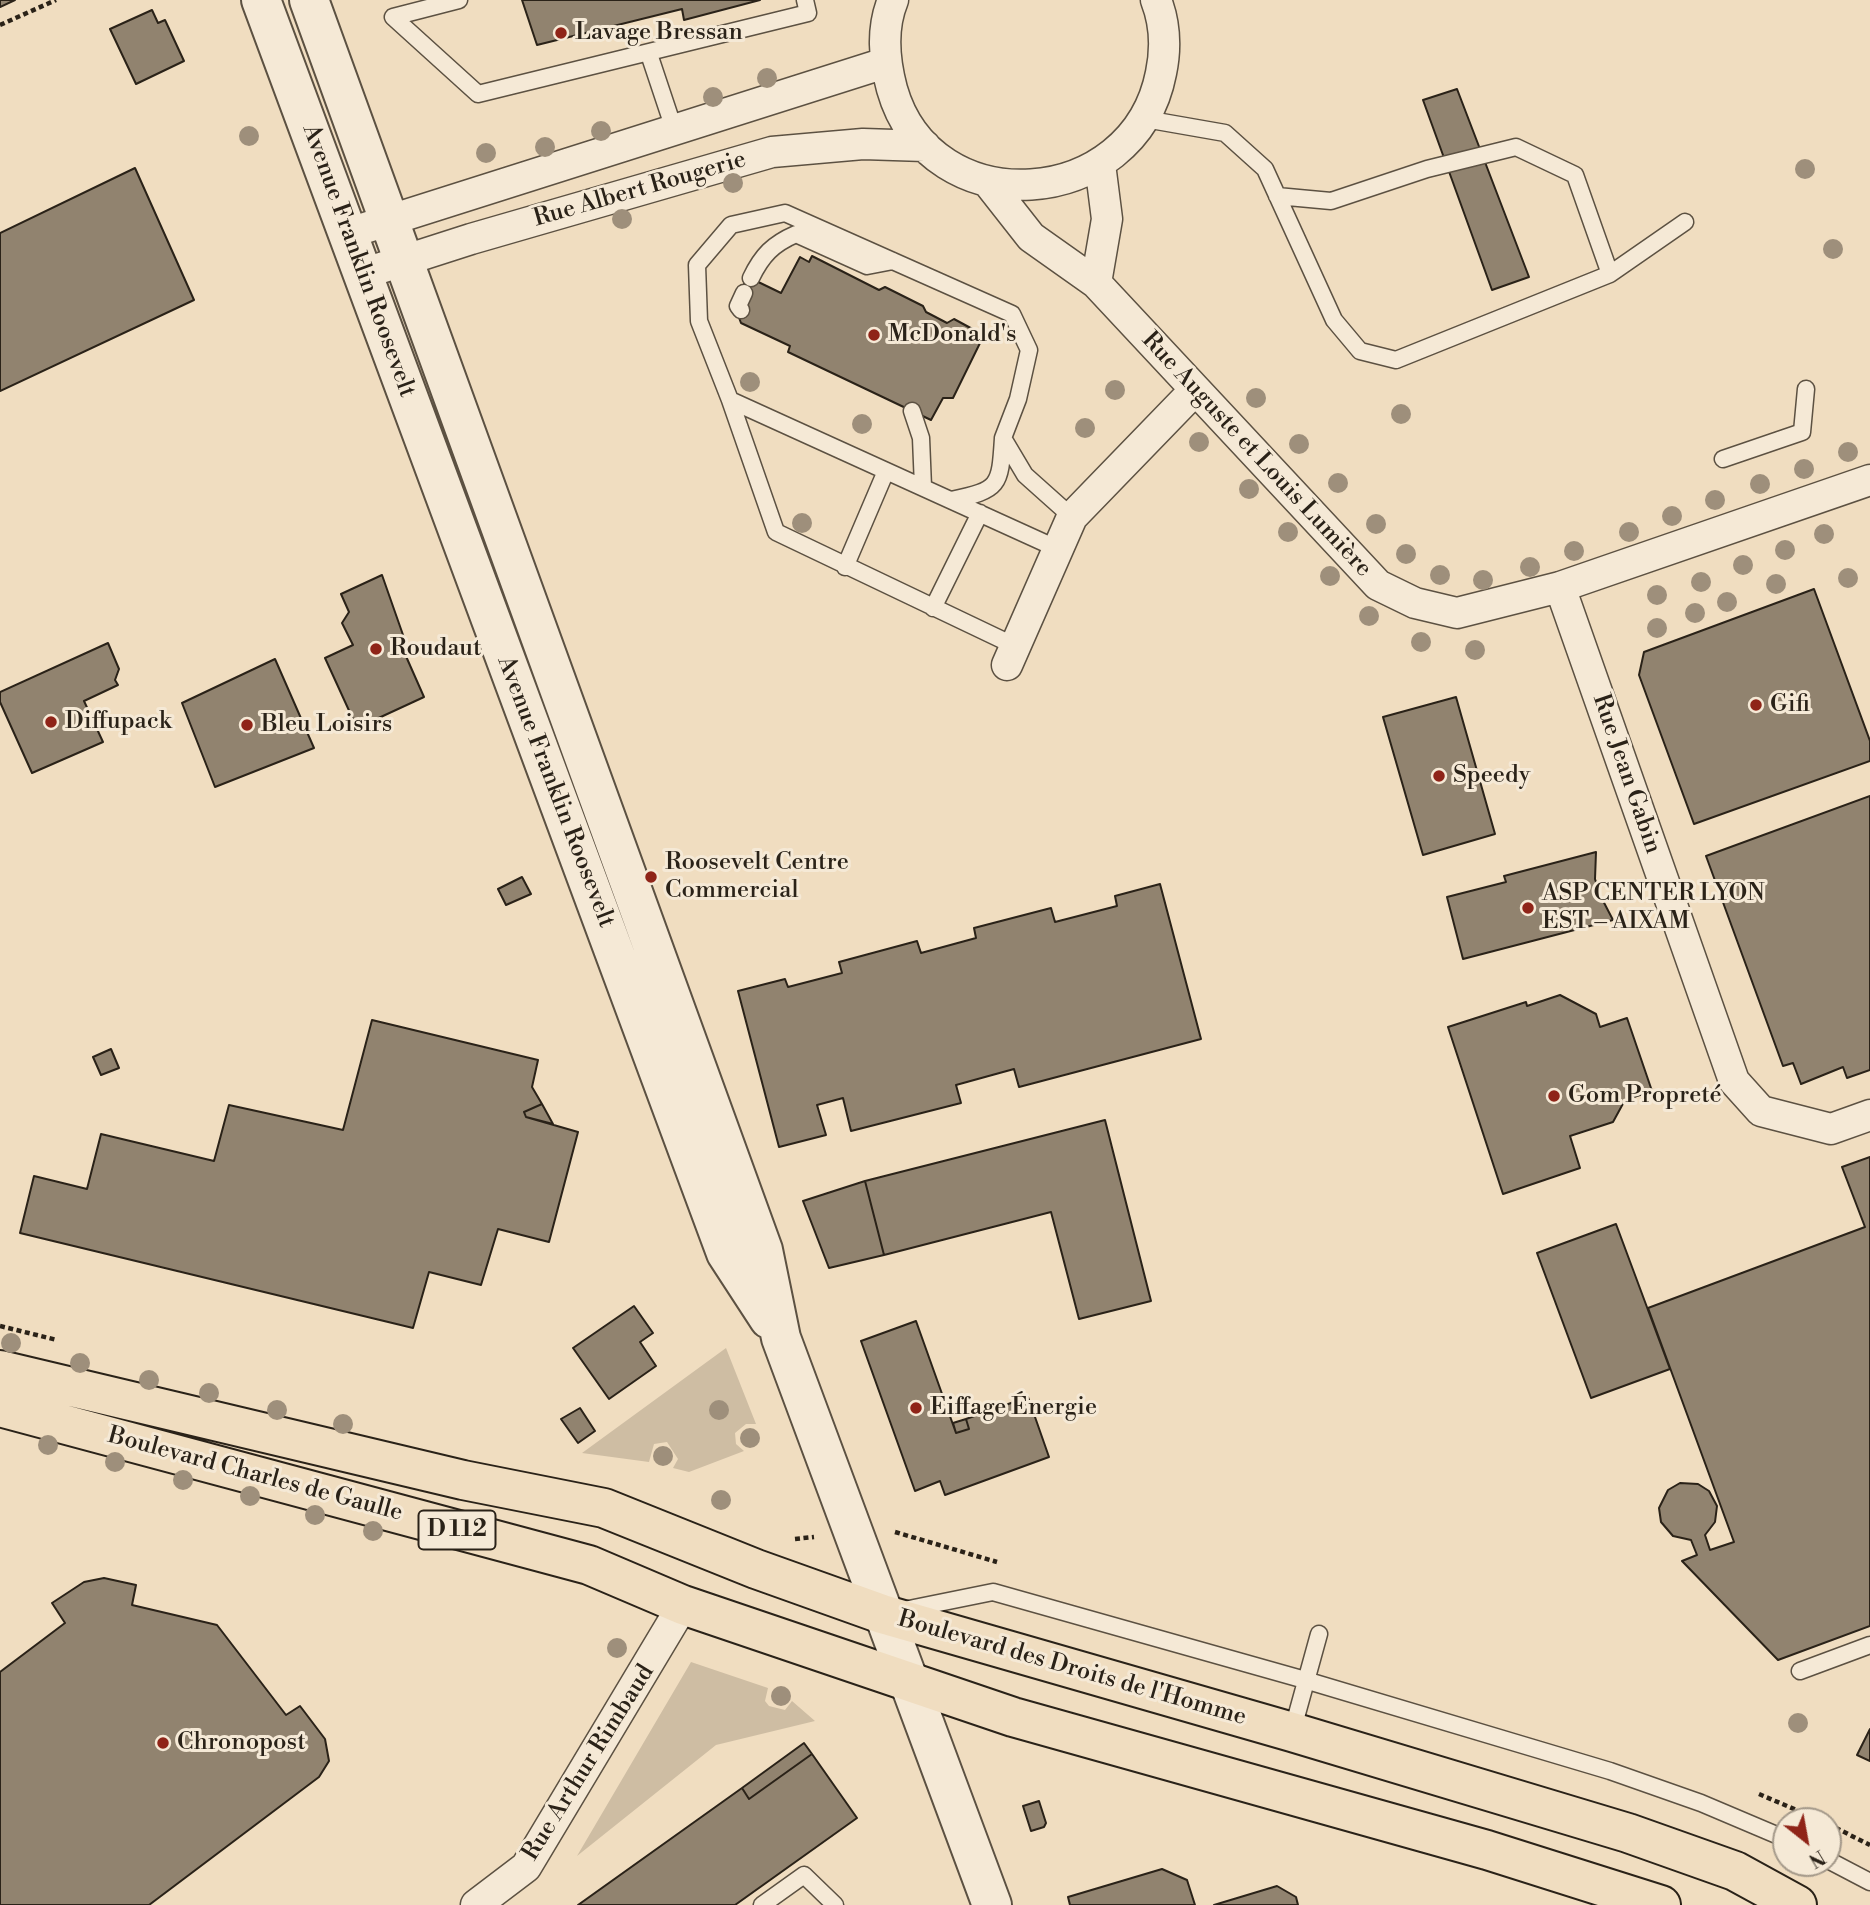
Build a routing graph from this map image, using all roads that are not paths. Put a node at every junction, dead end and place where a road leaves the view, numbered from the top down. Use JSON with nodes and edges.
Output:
{"nodes":[{"id":1,"x":261,"y":0,"type":"edge"},
{"id":2,"x":309,"y":0,"type":"edge"},
{"id":3,"x":458,"y":0,"type":"edge"},
{"id":4,"x":805,"y":0,"type":"edge"},
{"id":5,"x":892,"y":0,"type":"edge"},
{"id":6,"x":1156,"y":0,"type":"edge"},
{"id":7,"x":649,"y":54,"type":"junction"},
{"id":8,"x":885,"y":63,"type":"junction"},
{"id":9,"x":1145,"y":119,"type":"junction"},
{"id":10,"x":674,"y":129,"type":"junction"},
{"id":11,"x":925,"y":146,"type":"junction"},
{"id":12,"x":1100,"y":164,"type":"junction"},
{"id":13,"x":987,"y":181,"type":"junction"},
{"id":14,"x":1277,"y":195,"type":"junction"},
{"id":15,"x":389,"y":220,"type":"junction"},
{"id":16,"x":1685,"y":222,"type":"dead end"},
{"id":17,"x":346,"y":233,"type":"junction"},
{"id":18,"x":406,"y":260,"type":"junction"},
{"id":19,"x":893,"y":261,"type":"junction"},
{"id":20,"x":362,"y":274,"type":"junction"},
{"id":21,"x":1610,"y":274,"type":"junction"},
{"id":22,"x":1096,"y":283,"type":"junction"},
{"id":23,"x":741,"y":310,"type":"dead end"},
{"id":24,"x":1806,"y":389,"type":"dead end"},
{"id":25,"x":1195,"y":390,"type":"junction"},
{"id":26,"x":730,"y":400,"type":"junction"},
{"id":27,"x":912,"y":411,"type":"dead end"},
{"id":28,"x":1003,"y":438,"type":"junction"},
{"id":29,"x":1723,"y":459,"type":"dead end"},
{"id":30,"x":886,"y":471,"type":"junction"},
{"id":31,"x":1870,"y":480,"type":"edge"},
{"id":32,"x":923,"y":487,"type":"junction"},
{"id":33,"x":951,"y":500,"type":"junction"},
{"id":34,"x":980,"y":513,"type":"junction"},
{"id":35,"x":1072,"y":517,"type":"junction"},
{"id":36,"x":1058,"y":548,"type":"junction"},
{"id":37,"x":845,"y":567,"type":"junction"},
{"id":38,"x":1560,"y":587,"type":"junction"},
{"id":39,"x":933,"y":608,"type":"junction"},
{"id":40,"x":1011,"y":656,"type":"joint"},
{"id":41,"x":1870,"y":1115,"type":"edge"},
{"id":42,"x":781,"y":1338,"type":"junction"},
{"id":43,"x":0,"y":1370,"type":"edge"},
{"id":44,"x":0,"y":1407,"type":"edge"},
{"id":45,"x":683,"y":1605,"type":"junction"},
{"id":46,"x":882,"y":1614,"type":"junction"},
{"id":47,"x":1319,"y":1634,"type":"dead end"},
{"id":48,"x":1870,"y":1645,"type":"edge"},
{"id":49,"x":1800,"y":1671,"type":"dead end"},
{"id":50,"x":907,"y":1679,"type":"junction"},
{"id":51,"x":1305,"y":1680,"type":"junction"},
{"id":52,"x":1292,"y":1732,"type":"junction"},
{"id":53,"x":1772,"y":1833,"type":"edge"},
{"id":54,"x":1842,"y":1867,"type":"edge"},
{"id":55,"x":1870,"y":1882,"type":"edge"},
{"id":56,"x":476,"y":1905,"type":"edge"},
{"id":57,"x":762,"y":1905,"type":"edge"},
{"id":58,"x":835,"y":1905,"type":"edge"},
{"id":59,"x":992,"y":1905,"type":"edge"},
{"id":60,"x":1661,"y":1905,"type":"edge"},
{"id":61,"x":1797,"y":1905,"type":"edge"}],
"edges":[{"from":1,"to":17,"type":"street","name":"Avenue Franklin Roosevelt"},
{"from":2,"to":15,"type":"street","name":"Avenue Franklin Roosevelt"},
{"from":3,"to":7,"type":"lane"},
{"from":4,"to":7,"type":"lane"},
{"from":5,"to":8,"type":"street"},
{"from":6,"to":9,"type":"street"},
{"from":7,"to":10,"type":"lane"},
{"from":8,"to":10,"type":"street","name":"Rue Albert Rougerie"},
{"from":8,"to":11,"type":"street"},
{"from":9,"to":12,"type":"street"},
{"from":9,"to":14,"type":"lane"},
{"from":10,"to":15,"type":"street","name":"Rue Albert Rougerie"},
{"from":11,"to":13,"type":"street"},
{"from":11,"to":18,"type":"street","name":"Rue Albert Rougerie"},
{"from":12,"to":13,"type":"street"},
{"from":12,"to":22,"type":"street"},
{"from":13,"to":22,"type":"street","name":"Rue Auguste et Louis Lumière"},
{"from":14,"to":21,"type":"lane"},
{"from":14,"to":21,"type":"lane"},
{"from":15,"to":17,"type":"street","name":"Rue Albert Rougerie"},
{"from":15,"to":18,"type":"street","name":"Avenue Franklin Roosevelt"},
{"from":16,"to":21,"type":"lane"},
{"from":17,"to":20,"type":"street","name":"Avenue Franklin Roosevelt"},
{"from":18,"to":20,"type":"street","name":"Rue Albert Rougerie"},
{"from":18,"to":42,"type":"street","name":"Avenue Franklin Roosevelt"},
{"from":19,"to":23,"type":"lane"},
{"from":19,"to":26,"type":"lane"},
{"from":19,"to":28,"type":"lane"},
{"from":20,"to":42,"type":"street","name":"Avenue Franklin Roosevelt"},
{"from":22,"to":25,"type":"street","name":"Rue Auguste et Louis Lumière"},
{"from":24,"to":29,"type":"lane"},
{"from":25,"to":35,"type":"street"},
{"from":25,"to":38,"type":"street","name":"Rue Auguste et Louis Lumière"},
{"from":26,"to":30,"type":"lane"},
{"from":26,"to":37,"type":"lane"},
{"from":27,"to":32,"type":"lane"},
{"from":28,"to":33,"type":"lane"},
{"from":28,"to":35,"type":"lane"},
{"from":30,"to":32,"type":"lane"},
{"from":30,"to":37,"type":"lane"},
{"from":31,"to":38,"type":"street","name":"Rue Auguste et Louis Lumière"},
{"from":32,"to":33,"type":"lane"},
{"from":33,"to":34,"type":"lane"},
{"from":34,"to":36,"type":"lane"},
{"from":34,"to":39,"type":"lane"},
{"from":35,"to":36,"type":"street"},
{"from":36,"to":40,"type":"street"},
{"from":37,"to":39,"type":"lane"},
{"from":38,"to":41,"type":"street","name":"Rue Jean Gabin"},
{"from":39,"to":40,"type":"lane"},
{"from":42,"to":46,"type":"street","name":"Avenue Franklin Roosevelt"},
{"from":43,"to":46,"type":"main road","name":"Boulevard Charles de Gaulle","number":"D 112"},
{"from":44,"to":45,"type":"main road","name":"Boulevard Charles de Gaulle","number":"D 112"},
{"from":45,"to":50,"type":"main road","name":"Boulevard Charles de Gaulle","number":"D 112"},
{"from":45,"to":56,"type":"street","name":"Rue Arthur Rimbaud"},
{"from":46,"to":50,"type":"street","name":"Avenue Franklin Roosevelt"},
{"from":46,"to":51,"type":"lane","name":"Boulevard des Droits de l'Homme"},
{"from":46,"to":52,"type":"main road","name":"Boulevard des Droits de l'Homme"},
{"from":47,"to":51,"type":"lane"},
{"from":48,"to":49,"type":"lane"},
{"from":50,"to":59,"type":"street","name":"Avenue Franklin Roosevelt"},
{"from":50,"to":60,"type":"main road"},
{"from":51,"to":52,"type":"lane"},
{"from":51,"to":53,"type":"lane","name":"Boulevard des Droits de l'Homme"},
{"from":52,"to":61,"type":"main road","name":"Boulevard des Droits de l'Homme"},
{"from":54,"to":55,"type":"lane"},
{"from":57,"to":58,"type":"lane"}]}
